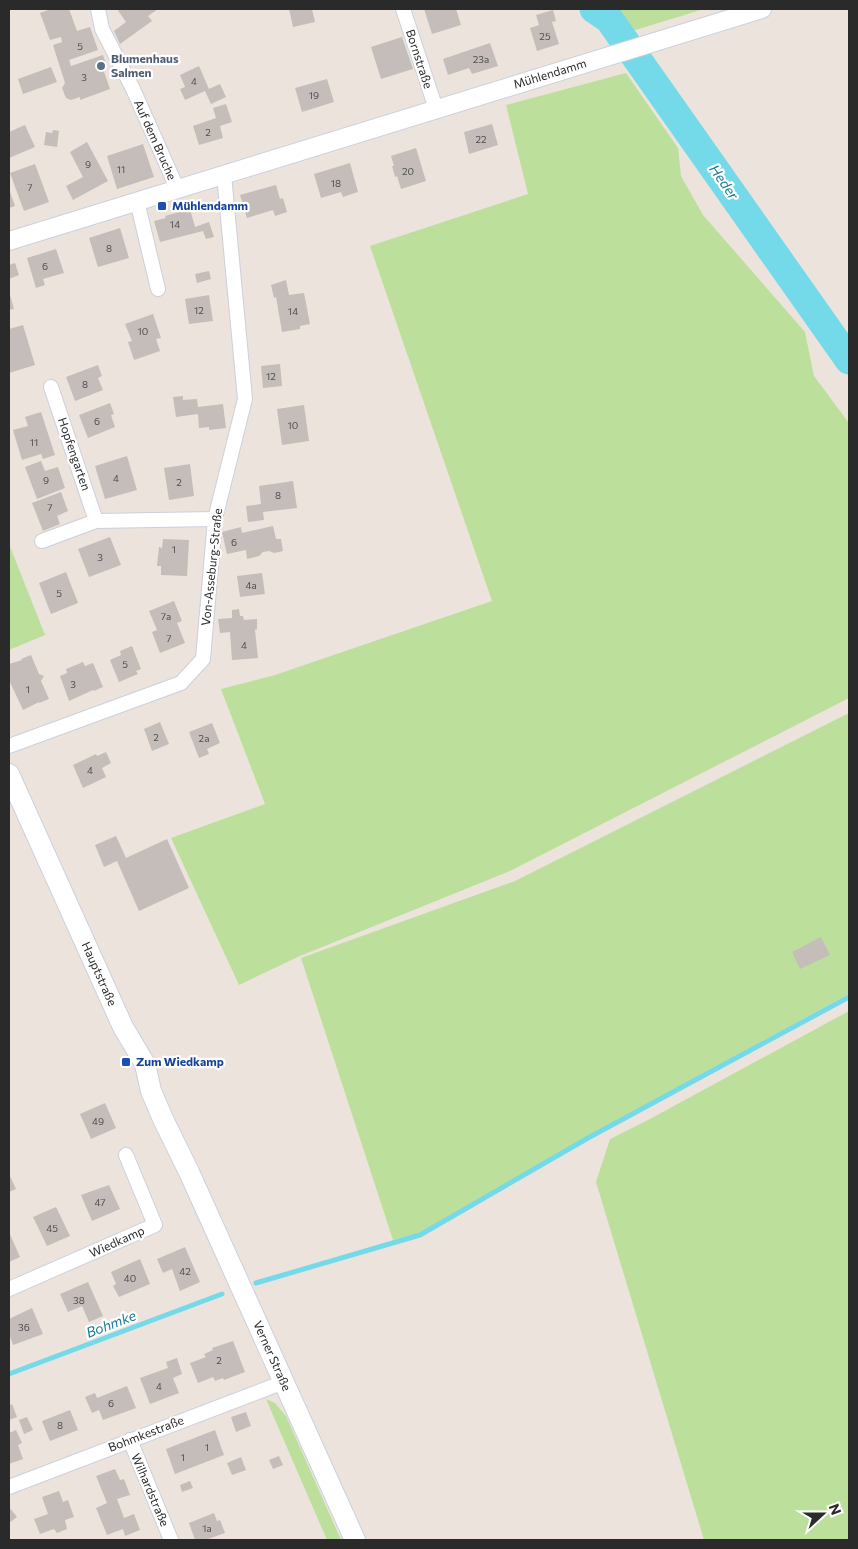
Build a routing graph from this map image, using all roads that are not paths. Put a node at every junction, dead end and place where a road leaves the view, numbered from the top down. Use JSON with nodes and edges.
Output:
{"nodes":[{"id":1,"x":98,"y":9,"type":"edge"},
{"id":2,"x":403,"y":9,"type":"edge"},
{"id":3,"x":762,"y":9,"type":"edge"},
{"id":4,"x":436,"y":109,"type":"junction"},
{"id":5,"x":224,"y":174,"type":"junction"},
{"id":6,"x":177,"y":188,"type":"junction"},
{"id":7,"x":137,"y":201,"type":"junction"},
{"id":8,"x":9,"y":241,"type":"edge"},
{"id":9,"x":158,"y":289,"type":"dead end"},
{"id":10,"x":51,"y":387,"type":"dead end"},
{"id":11,"x":216,"y":519,"type":"junction"},
{"id":12,"x":96,"y":521,"type":"junction"},
{"id":13,"x":42,"y":542,"type":"dead end"},
{"id":14,"x":9,"y":746,"type":"edge"},
{"id":15,"x":9,"y":774,"type":"edge"},
{"id":16,"x":126,"y":1155,"type":"dead end"},
{"id":17,"x":189,"y":1172,"type":"joint"},
{"id":18,"x":9,"y":1289,"type":"edge"},
{"id":19,"x":284,"y":1382,"type":"junction"},
{"id":20,"x":130,"y":1440,"type":"junction"},
{"id":21,"x":9,"y":1487,"type":"edge"},
{"id":22,"x":171,"y":1540,"type":"edge"},
{"id":23,"x":355,"y":1540,"type":"edge"}],
"edges":[{"from":1,"to":6,"type":"street","name":"Auf dem Bruche"},
{"from":2,"to":4,"type":"street","name":"Bornstraße"},
{"from":3,"to":4,"type":"street","name":"Mühlendamm"},
{"from":4,"to":5,"type":"street","name":"Mühlendamm"},
{"from":5,"to":6,"type":"street","name":"Mühlendamm"},
{"from":5,"to":11,"type":"street","name":"Von-Asseburg-Straße"},
{"from":6,"to":7,"type":"street","name":"Mühlendamm"},
{"from":7,"to":8,"type":"street","name":"Mühlendamm"},
{"from":7,"to":9,"type":"street"},
{"from":10,"to":12,"type":"street","name":"Hopfengarten"},
{"from":11,"to":12,"type":"street"},
{"from":11,"to":14,"type":"street","name":"Von-Asseburg-Straße"},
{"from":12,"to":13,"type":"street"},
{"from":15,"to":17,"type":"main road","name":"Hauptstraße"},
{"from":16,"to":18,"type":"street","name":"Wiedkamp"},
{"from":17,"to":19,"type":"main road","name":"Verner Straße"},
{"from":19,"to":20,"type":"street","name":"Bohmkestraße"},
{"from":19,"to":23,"type":"main road","name":"Verner Straße"},
{"from":20,"to":21,"type":"street","name":"Bohmkestraße"},
{"from":20,"to":22,"type":"street","name":"Wilhardstraße"}]}
